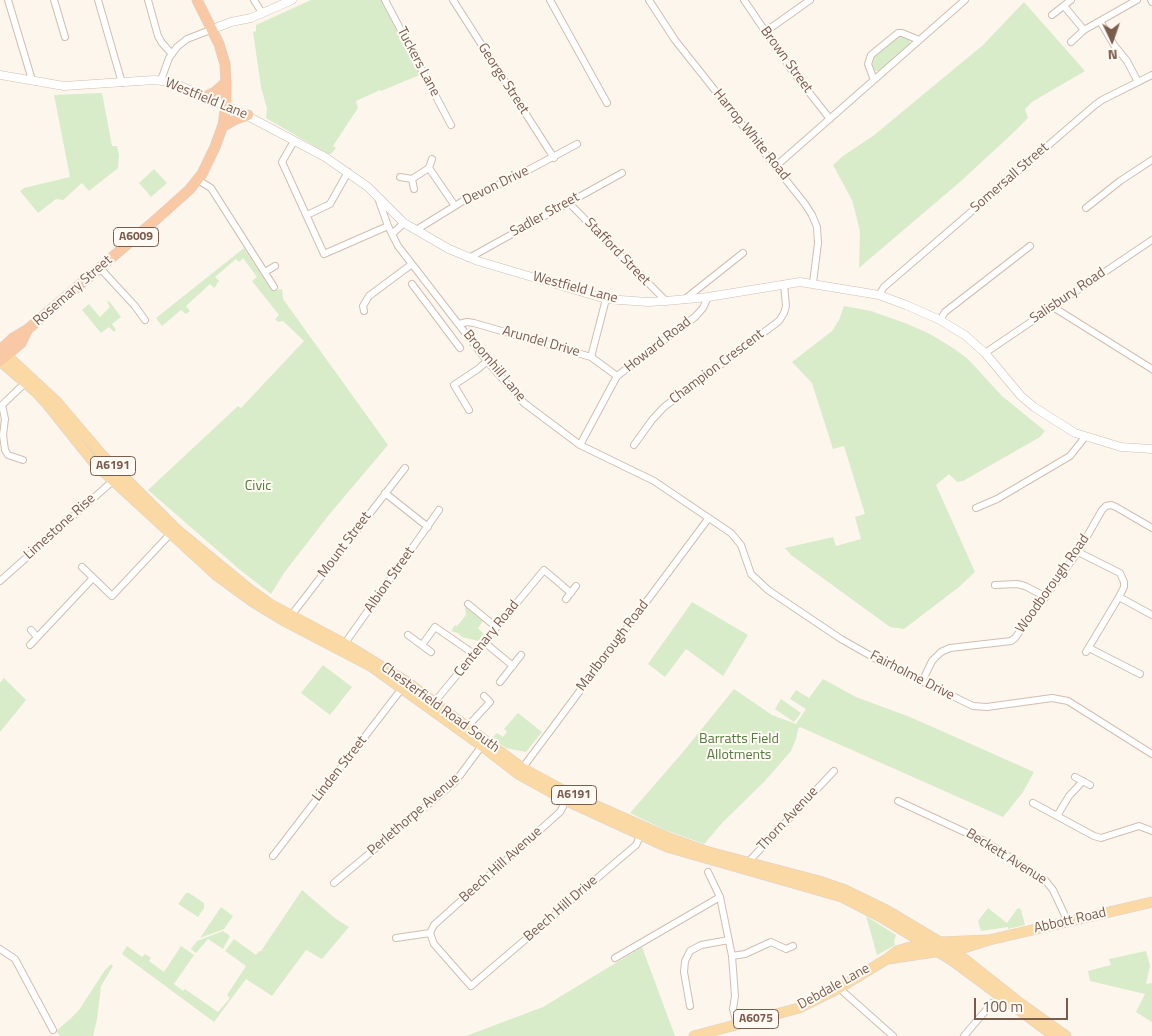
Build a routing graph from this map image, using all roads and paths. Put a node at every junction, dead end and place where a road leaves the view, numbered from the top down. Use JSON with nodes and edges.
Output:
{"nodes":[{"id":1,"x":8,"y":0,"type":"edge"},
{"id":2,"x":54,"y":0,"type":"edge"},
{"id":3,"x":98,"y":0,"type":"edge"},
{"id":4,"x":148,"y":0,"type":"edge"},
{"id":5,"x":197,"y":0,"type":"edge"},
{"id":6,"x":254,"y":0,"type":"edge"},
{"id":7,"x":292,"y":0,"type":"edge"},
{"id":8,"x":385,"y":0,"type":"edge"},
{"id":9,"x":453,"y":0,"type":"edge"},
{"id":10,"x":550,"y":0,"type":"edge"},
{"id":11,"x":648,"y":0,"type":"edge"},
{"id":12,"x":744,"y":0,"type":"edge"},
{"id":13,"x":810,"y":0,"type":"edge"},
{"id":14,"x":964,"y":0,"type":"edge"},
{"id":15,"x":1071,"y":0,"type":"edge"},
{"id":16,"x":1137,"y":0,"type":"edge"},
{"id":17,"x":1064,"y":6,"type":"junction"},
{"id":18,"x":262,"y":13,"type":"junction"},
{"id":19,"x":1052,"y":14,"type":"dead end"},
{"id":20,"x":1100,"y":22,"type":"junction"},
{"id":21,"x":213,"y":29,"type":"junction"},
{"id":22,"x":1084,"y":30,"type":"junction"},
{"id":23,"x":765,"y":32,"type":"junction"},
{"id":24,"x":65,"y":37,"type":"dead end"},
{"id":25,"x":920,"y":40,"type":"junction"},
{"id":26,"x":1071,"y":42,"type":"dead end"},
{"id":27,"x":172,"y":54,"type":"junction"},
{"id":28,"x":0,"y":75,"type":"edge"},
{"id":29,"x":1152,"y":76,"type":"edge"},
{"id":30,"x":32,"y":80,"type":"junction"},
{"id":31,"x":161,"y":80,"type":"junction"},
{"id":32,"x":874,"y":80,"type":"junction"},
{"id":33,"x":226,"y":82,"type":"junction"},
{"id":34,"x":1138,"y":82,"type":"junction"},
{"id":35,"x":122,"y":83,"type":"junction"},
{"id":36,"x":205,"y":97,"type":"junction"},
{"id":37,"x":607,"y":103,"type":"dead end"},
{"id":38,"x":226,"y":105,"type":"junction"},
{"id":39,"x":248,"y":115,"type":"junction"},
{"id":40,"x":830,"y":119,"type":"junction"},
{"id":41,"x":451,"y":125,"type":"dead end"},
{"id":42,"x":222,"y":127,"type":"junction"},
{"id":43,"x":294,"y":141,"type":"junction"},
{"id":44,"x":577,"y":144,"type":"dead end"},
{"id":45,"x":554,"y":158,"type":"junction"},
{"id":46,"x":432,"y":159,"type":"dead end"},
{"id":47,"x":1152,"y":160,"type":"edge"},
{"id":48,"x":776,"y":166,"type":"junction"},
{"id":49,"x":429,"y":168,"type":"junction"},
{"id":50,"x":348,"y":172,"type":"junction"},
{"id":51,"x":622,"y":173,"type":"dead end"},
{"id":52,"x":400,"y":177,"type":"dead end"},
{"id":53,"x":412,"y":179,"type":"junction"},
{"id":54,"x":198,"y":180,"type":"junction"},
{"id":55,"x":414,"y":189,"type":"dead end"},
{"id":56,"x":378,"y":197,"type":"junction"},
{"id":57,"x":568,"y":202,"type":"junction"},
{"id":58,"x":455,"y":206,"type":"junction"},
{"id":59,"x":1086,"y":208,"type":"dead end"},
{"id":60,"x":307,"y":215,"type":"junction"},
{"id":61,"x":404,"y":223,"type":"junction"},
{"id":62,"x":388,"y":226,"type":"junction"},
{"id":63,"x":416,"y":230,"type":"junction"},
{"id":64,"x":392,"y":234,"type":"junction"},
{"id":65,"x":1152,"y":240,"type":"edge"},
{"id":66,"x":1030,"y":246,"type":"dead end"},
{"id":67,"x":743,"y":253,"type":"dead end"},
{"id":68,"x":469,"y":258,"type":"junction"},
{"id":69,"x":412,"y":264,"type":"junction"},
{"id":70,"x":275,"y":266,"type":"dead end"},
{"id":71,"x":99,"y":267,"type":"junction"},
{"id":72,"x":265,"y":272,"type":"junction"},
{"id":73,"x":412,"y":284,"type":"dead end"},
{"id":74,"x":784,"y":284,"type":"junction"},
{"id":75,"x":813,"y":284,"type":"junction"},
{"id":76,"x":274,"y":287,"type":"dead end"},
{"id":77,"x":435,"y":293,"type":"junction"},
{"id":78,"x":879,"y":295,"type":"junction"},
{"id":79,"x":708,"y":297,"type":"junction"},
{"id":80,"x":606,"y":299,"type":"junction"},
{"id":81,"x":685,"y":300,"type":"junction"},
{"id":82,"x":425,"y":301,"type":"junction"},
{"id":83,"x":666,"y":301,"type":"junction"},
{"id":84,"x":1053,"y":307,"type":"junction"},
{"id":85,"x":364,"y":311,"type":"dead end"},
{"id":86,"x":145,"y":320,"type":"dead end"},
{"id":87,"x":940,"y":320,"type":"junction"},
{"id":88,"x":459,"y":324,"type":"junction"},
{"id":89,"x":465,"y":331,"type":"junction"},
{"id":90,"x":454,"y":340,"type":"junction"},
{"id":91,"x":460,"y":348,"type":"dead end"},
{"id":92,"x":985,"y":353,"type":"junction"},
{"id":93,"x":2,"y":354,"type":"edge"},
{"id":94,"x":591,"y":357,"type":"junction"},
{"id":95,"x":488,"y":361,"type":"junction"},
{"id":96,"x":1152,"y":368,"type":"edge"},
{"id":97,"x":617,"y":376,"type":"junction"},
{"id":98,"x":25,"y":383,"type":"junction"},
{"id":99,"x":469,"y":410,"type":"dead end"},
{"id":100,"x":1085,"y":437,"type":"junction"},
{"id":101,"x":634,"y":445,"type":"dead end"},
{"id":102,"x":580,"y":446,"type":"junction"},
{"id":103,"x":1152,"y":449,"type":"edge"},
{"id":104,"x":23,"y":460,"type":"dead end"},
{"id":105,"x":405,"y":468,"type":"dead end"},
{"id":106,"x":117,"y":477,"type":"junction"},
{"id":107,"x":385,"y":494,"type":"junction"},
{"id":108,"x":976,"y":508,"type":"dead end"},
{"id":109,"x":439,"y":510,"type":"dead end"},
{"id":110,"x":708,"y":518,"type":"junction"},
{"id":111,"x":428,"y":527,"type":"junction"},
{"id":112,"x":1152,"y":528,"type":"edge"},
{"id":113,"x":173,"y":531,"type":"junction"},
{"id":114,"x":1078,"y":552,"type":"junction"},
{"id":115,"x":82,"y":567,"type":"dead end"},
{"id":116,"x":93,"y":578,"type":"junction"},
{"id":117,"x":0,"y":581,"type":"edge"},
{"id":118,"x":995,"y":585,"type":"dead end"},
{"id":119,"x":576,"y":586,"type":"dead end"},
{"id":120,"x":571,"y":593,"type":"junction"},
{"id":121,"x":1046,"y":597,"type":"junction"},
{"id":122,"x":1119,"y":597,"type":"junction"},
{"id":123,"x":566,"y":600,"type":"dead end"},
{"id":124,"x":468,"y":604,"type":"dead end"},
{"id":125,"x":1152,"y":615,"type":"edge"},
{"id":126,"x":289,"y":619,"type":"junction"},
{"id":127,"x":496,"y":627,"type":"junction"},
{"id":128,"x":31,"y":630,"type":"dead end"},
{"id":129,"x":408,"y":635,"type":"dead end"},
{"id":130,"x":37,"y":637,"type":"junction"},
{"id":131,"x":484,"y":642,"type":"junction"},
{"id":132,"x":30,"y":645,"type":"dead end"},
{"id":133,"x":422,"y":645,"type":"junction"},
{"id":134,"x":343,"y":647,"type":"junction"},
{"id":135,"x":431,"y":652,"type":"dead end"},
{"id":136,"x":474,"y":654,"type":"junction"},
{"id":137,"x":521,"y":656,"type":"dead end"},
{"id":138,"x":513,"y":666,"type":"junction"},
{"id":139,"x":1140,"y":674,"type":"dead end"},
{"id":140,"x":500,"y":682,"type":"dead end"},
{"id":141,"x":922,"y":682,"type":"junction"},
{"id":142,"x":405,"y":685,"type":"junction"},
{"id":143,"x":484,"y":696,"type":"dead end"},
{"id":144,"x":432,"y":704,"type":"junction"},
{"id":145,"x":468,"y":726,"type":"junction"},
{"id":146,"x":484,"y":743,"type":"junction"},
{"id":147,"x":1152,"y":754,"type":"edge"},
{"id":148,"x":520,"y":771,"type":"junction"},
{"id":149,"x":834,"y":771,"type":"dead end"},
{"id":150,"x":1075,"y":777,"type":"dead end"},
{"id":151,"x":1083,"y":781,"type":"junction"},
{"id":152,"x":1090,"y":785,"type":"dead end"},
{"id":153,"x":568,"y":797,"type":"junction"},
{"id":154,"x":898,"y":801,"type":"dead end"},
{"id":155,"x":1033,"y":803,"type":"dead end"},
{"id":156,"x":1057,"y":816,"type":"junction"},
{"id":157,"x":1152,"y":831,"type":"edge"},
{"id":158,"x":642,"y":832,"type":"junction"},
{"id":159,"x":273,"y":856,"type":"dead end"},
{"id":160,"x":749,"y":867,"type":"junction"},
{"id":161,"x":708,"y":872,"type":"dead end"},
{"id":162,"x":334,"y":883,"type":"dead end"},
{"id":163,"x":720,"y":897,"type":"junction"},
{"id":164,"x":1152,"y":902,"type":"edge"},
{"id":165,"x":1068,"y":922,"type":"junction"},
{"id":166,"x":900,"y":928,"type":"junction"},
{"id":167,"x":430,"y":933,"type":"junction"},
{"id":168,"x":396,"y":938,"type":"dead end"},
{"id":169,"x":729,"y":940,"type":"junction"},
{"id":170,"x":984,"y":942,"type":"junction"},
{"id":171,"x":925,"y":945,"type":"junction"},
{"id":172,"x":793,"y":946,"type":"dead end"},
{"id":173,"x":940,"y":947,"type":"junction"},
{"id":174,"x":0,"y":949,"type":"edge"},
{"id":175,"x":953,"y":950,"type":"junction"},
{"id":176,"x":898,"y":952,"type":"junction"},
{"id":177,"x":732,"y":956,"type":"junction"},
{"id":178,"x":615,"y":958,"type":"dead end"},
{"id":179,"x":887,"y":959,"type":"junction"},
{"id":180,"x":976,"y":969,"type":"junction"},
{"id":181,"x":839,"y":988,"type":"junction"},
{"id":182,"x":992,"y":1003,"type":"dead end"},
{"id":183,"x":690,"y":1006,"type":"dead end"},
{"id":184,"x":737,"y":1024,"type":"junction"},
{"id":185,"x":53,"y":1030,"type":"dead end"},
{"id":186,"x":696,"y":1036,"type":"edge"},
{"id":187,"x":893,"y":1036,"type":"edge"},
{"id":188,"x":964,"y":1036,"type":"edge"},
{"id":189,"x":1054,"y":1036,"type":"edge"},
{"id":190,"x":1066,"y":1036,"type":"edge"}],
"edges":[{"from":1,"to":30,"type":"street"},
{"from":2,"to":24,"type":"street"},
{"from":3,"to":35,"type":"street"},
{"from":4,"to":27,"type":"street"},
{"from":5,"to":21,"type":"highway","name":"Rosemary Street","number":"A6009"},
{"from":6,"to":18,"type":"street"},
{"from":7,"to":18,"type":"street"},
{"from":8,"to":41,"type":"street","name":"Tuckers Lane"},
{"from":9,"to":45,"type":"street","name":"George Street"},
{"from":10,"to":37,"type":"street"},
{"from":11,"to":48,"type":"street","name":"Harrop White Road"},
{"from":12,"to":23,"type":"street","name":"Brown Street"},
{"from":13,"to":23,"type":"street"},
{"from":14,"to":25,"type":"street"},
{"from":15,"to":17,"type":"street"},
{"from":16,"to":20,"type":"street"},
{"from":17,"to":19,"type":"street"},
{"from":17,"to":22,"type":"street"},
{"from":18,"to":21,"type":"street"},
{"from":20,"to":22,"type":"street"},
{"from":20,"to":34,"type":"street"},
{"from":21,"to":27,"type":"street"},
{"from":21,"to":33,"type":"highway","name":"Rosemary Street","number":"A6009"},
{"from":22,"to":26,"type":"street"},
{"from":23,"to":40,"type":"street","name":"Brown Street"},
{"from":25,"to":32,"type":"street"},
{"from":25,"to":32,"type":"street"},
{"from":27,"to":31,"type":"street"},
{"from":28,"to":30,"type":"street","name":"Westfield Lane"},
{"from":29,"to":34,"type":"street","name":"Somersall Street"},
{"from":30,"to":35,"type":"street","name":"Westfield Lane"},
{"from":31,"to":35,"type":"street","name":"Westfield Lane"},
{"from":31,"to":36,"type":"street","name":"Westfield Lane"},
{"from":32,"to":40,"type":"street"},
{"from":33,"to":36,"type":"highway"},
{"from":33,"to":38,"type":"highway","name":"Rosemary Street","number":"A6009"},
{"from":34,"to":78,"type":"street","name":"Somersall Street"},
{"from":36,"to":38,"type":"street","name":"Westfield Lane"},
{"from":38,"to":39,"type":"street","name":"Westfield Lane"},
{"from":38,"to":42,"type":"highway","name":"Rosemary Street","number":"A6009"},
{"from":39,"to":42,"type":"highway"},
{"from":39,"to":43,"type":"street","name":"Westfield Lane"},
{"from":40,"to":48,"type":"street"},
{"from":42,"to":54,"type":"highway","name":"Rosemary Street","number":"A6009"},
{"from":43,"to":50,"type":"street","name":"Westfield Lane"},
{"from":43,"to":60,"type":"street"},
{"from":44,"to":45,"type":"street","name":"Devon Drive"},
{"from":45,"to":58,"type":"street","name":"Devon Drive"},
{"from":46,"to":49,"type":"street"},
{"from":47,"to":59,"type":"street"},
{"from":48,"to":75,"type":"street","name":"Harrop White Road"},
{"from":49,"to":53,"type":"street"},
{"from":49,"to":58,"type":"street"},
{"from":50,"to":56,"type":"street","name":"Westfield Lane"},
{"from":50,"to":60,"type":"street"},
{"from":51,"to":57,"type":"street","name":"Sadler Street"},
{"from":52,"to":53,"type":"street"},
{"from":53,"to":55,"type":"street"},
{"from":54,"to":71,"type":"highway","name":"Rosemary Street","number":"A6009"},
{"from":54,"to":72,"type":"street"},
{"from":56,"to":61,"type":"street","name":"Westfield Lane"},
{"from":56,"to":62,"type":"street","name":"Broomhill Lane"},
{"from":57,"to":68,"type":"street","name":"Sadler Street"},
{"from":57,"to":83,"type":"street","name":"Stafford Street"},
{"from":58,"to":63,"type":"street","name":"Devon Drive"},
{"from":60,"to":62,"type":"street"},
{"from":61,"to":63,"type":"street","name":"Westfield Lane"},
{"from":61,"to":64,"type":"street"},
{"from":62,"to":64,"type":"street","name":"Broomhill Lane"},
{"from":63,"to":68,"type":"street","name":"Westfield Lane"},
{"from":64,"to":69,"type":"street","name":"Broomhill Lane"},
{"from":65,"to":84,"type":"street","name":"Salisbury Road"},
{"from":66,"to":87,"type":"street"},
{"from":67,"to":81,"type":"street"},
{"from":68,"to":80,"type":"street","name":"Westfield Lane"},
{"from":69,"to":77,"type":"street","name":"Broomhill Lane"},
{"from":69,"to":85,"type":"street"},
{"from":70,"to":72,"type":"street"},
{"from":71,"to":86,"type":"street"},
{"from":71,"to":93,"type":"highway","name":"Rosemary Street","number":"A6009"},
{"from":72,"to":76,"type":"street"},
{"from":73,"to":82,"type":"street"},
{"from":74,"to":75,"type":"street","name":"Westfield Lane"},
{"from":74,"to":79,"type":"street","name":"Westfield Lane"},
{"from":74,"to":101,"type":"street","name":"Champion Crescent"},
{"from":75,"to":78,"type":"street","name":"Westfield Lane"},
{"from":77,"to":82,"type":"street"},
{"from":77,"to":88,"type":"street","name":"Broomhill Lane"},
{"from":78,"to":87,"type":"street","name":"Westfield Lane"},
{"from":79,"to":81,"type":"street","name":"Westfield Lane"},
{"from":79,"to":97,"type":"street","name":"Howard Road"},
{"from":80,"to":83,"type":"street","name":"Westfield Lane"},
{"from":80,"to":94,"type":"street"},
{"from":81,"to":83,"type":"street","name":"Westfield Lane"},
{"from":82,"to":90,"type":"street"},
{"from":84,"to":92,"type":"street","name":"Salisbury Road"},
{"from":84,"to":96,"type":"street"},
{"from":87,"to":92,"type":"street","name":"Westfield Lane"},
{"from":88,"to":89,"type":"street","name":"Broomhill Lane"},
{"from":88,"to":94,"type":"street","name":"Arundel Drive"},
{"from":89,"to":90,"type":"street"},
{"from":89,"to":95,"type":"street","name":"Broomhill Lane"},
{"from":90,"to":91,"type":"street"},
{"from":92,"to":100,"type":"street","name":"Westfield Lane"},
{"from":93,"to":98,"type":"main road","name":"Chesterfield Road South","number":"A6191"},
{"from":93,"to":106,"type":"main road","name":"Chesterfield Road South","number":"A6191"},
{"from":94,"to":97,"type":"street","name":"Arundel Drive"},
{"from":95,"to":99,"type":"street"},
{"from":95,"to":102,"type":"street","name":"Broomhill Lane"},
{"from":97,"to":102,"type":"street","name":"Howard Road"},
{"from":98,"to":104,"type":"street"},
{"from":98,"to":106,"type":"main road","name":"Chesterfield Road South","number":"A6191"},
{"from":100,"to":103,"type":"street","name":"Westfield Lane"},
{"from":100,"to":108,"type":"street"},
{"from":102,"to":110,"type":"street","name":"Broomhill Lane"},
{"from":105,"to":107,"type":"street","name":"Mount Street"},
{"from":106,"to":113,"type":"main road","name":"Chesterfield Road South","number":"A6191"},
{"from":106,"to":117,"type":"street","name":"Limestone Rise"},
{"from":107,"to":111,"type":"street"},
{"from":107,"to":126,"type":"street","name":"Mount Street"},
{"from":109,"to":111,"type":"street","name":"Albion Street"},
{"from":110,"to":141,"type":"street","name":"Fairholme Drive"},
{"from":110,"to":148,"type":"street","name":"Marlborough Road"},
{"from":111,"to":134,"type":"street","name":"Albion Street"},
{"from":112,"to":114,"type":"street","name":"Woodborough Road"},
{"from":113,"to":116,"type":"street"},
{"from":113,"to":126,"type":"main road","name":"Chesterfield Road South","number":"A6191"},
{"from":114,"to":121,"type":"street","name":"Woodborough Road"},
{"from":114,"to":122,"type":"street"},
{"from":115,"to":116,"type":"street"},
{"from":116,"to":130,"type":"street"},
{"from":118,"to":121,"type":"street"},
{"from":119,"to":120,"type":"street"},
{"from":120,"to":123,"type":"street"},
{"from":120,"to":127,"type":"street","name":"Centenary Road"},
{"from":121,"to":141,"type":"street","name":"Woodborough Road"},
{"from":122,"to":125,"type":"street"},
{"from":122,"to":139,"type":"street"},
{"from":124,"to":127,"type":"street"},
{"from":126,"to":134,"type":"main road","name":"Chesterfield Road South","number":"A6191"},
{"from":127,"to":131,"type":"street","name":"Centenary Road"},
{"from":128,"to":130,"type":"street"},
{"from":129,"to":133,"type":"street"},
{"from":130,"to":132,"type":"street"},
{"from":131,"to":136,"type":"street","name":"Centenary Road"},
{"from":131,"to":138,"type":"street"},
{"from":133,"to":135,"type":"street"},
{"from":133,"to":136,"type":"street"},
{"from":134,"to":142,"type":"main road","name":"Chesterfield Road South","number":"A6191"},
{"from":136,"to":144,"type":"street","name":"Centenary Road"},
{"from":137,"to":138,"type":"street"},
{"from":138,"to":140,"type":"street"},
{"from":141,"to":147,"type":"street","name":"Fairholme Drive"},
{"from":142,"to":144,"type":"main road","name":"Chesterfield Road South","number":"A6191"},
{"from":142,"to":159,"type":"street","name":"Linden Street"},
{"from":143,"to":145,"type":"street"},
{"from":144,"to":145,"type":"main road","name":"Chesterfield Road South","number":"A6191"},
{"from":144,"to":146,"type":"main road","name":"Chesterfield Road South","number":"A6191"},
{"from":145,"to":146,"type":"main road","name":"Chesterfield Road South","number":"A6191"},
{"from":146,"to":148,"type":"main road","name":"Chesterfield Road South","number":"A6191"},
{"from":146,"to":162,"type":"street","name":"Perlethorpe Avenue"},
{"from":148,"to":153,"type":"main road","name":"Chesterfield Road South","number":"A6191"},
{"from":149,"to":160,"type":"street","name":"Thorn Avenue"},
{"from":150,"to":151,"type":"street"},
{"from":151,"to":152,"type":"street"},
{"from":151,"to":156,"type":"street"},
{"from":153,"to":158,"type":"main road","name":"Chesterfield Road South","number":"A6191"},
{"from":153,"to":167,"type":"street","name":"Beech Hill Avenue"},
{"from":154,"to":165,"type":"street","name":"Beckett Avenue"},
{"from":155,"to":156,"type":"street"},
{"from":156,"to":157,"type":"street"},
{"from":158,"to":160,"type":"main road","name":"Chesterfield Road South","number":"A6191"},
{"from":158,"to":167,"type":"street","name":"Beech Hill Drive"},
{"from":160,"to":166,"type":"main road","name":"Chesterfield Road South","number":"A6191"},
{"from":160,"to":173,"type":"main road","name":"Chesterfield Road South","number":"A6191"},
{"from":161,"to":163,"type":"street"},
{"from":163,"to":169,"type":"street"},
{"from":163,"to":178,"type":"street"},
{"from":164,"to":165,"type":"main road","name":"Abbott Road","number":"A6075"},
{"from":165,"to":170,"type":"main road","name":"Abbott Road","number":"A6075"},
{"from":166,"to":171,"type":"main road","name":"Chesterfield Road South","number":"A6191"},
{"from":166,"to":176,"type":"main road"},
{"from":167,"to":168,"type":"street"},
{"from":169,"to":177,"type":"street"},
{"from":169,"to":183,"type":"street"},
{"from":170,"to":173,"type":"main road","name":"Abbott Road","number":"A6075"},
{"from":170,"to":175,"type":"main road","name":"Abbott Road","number":"A6075"},
{"from":170,"to":180,"type":"main road"},
{"from":171,"to":173,"type":"main road","name":"Chesterfield Road South","number":"A6191"},
{"from":171,"to":176,"type":"main road","name":"Debdale Lane","number":"A6075"},
{"from":172,"to":177,"type":"street"},
{"from":173,"to":175,"type":"main road","number":"A6075"},
{"from":173,"to":179,"type":"main road","name":"Debdale Lane","number":"A6075"},
{"from":173,"to":189,"type":"main road","number":"A6191"},
{"from":174,"to":185,"type":"street"},
{"from":175,"to":180,"type":"main road"},
{"from":176,"to":179,"type":"main road","name":"Debdale Lane","number":"A6075"},
{"from":177,"to":184,"type":"street"},
{"from":179,"to":181,"type":"main road","name":"Debdale Lane","number":"A6075"},
{"from":180,"to":190,"type":"main road"},
{"from":181,"to":184,"type":"main road","name":"Debdale Lane","number":"A6075"},
{"from":181,"to":187,"type":"street"},
{"from":182,"to":188,"type":"street"},
{"from":184,"to":186,"type":"main road","name":"Debdale Lane","number":"A6075"}]}
